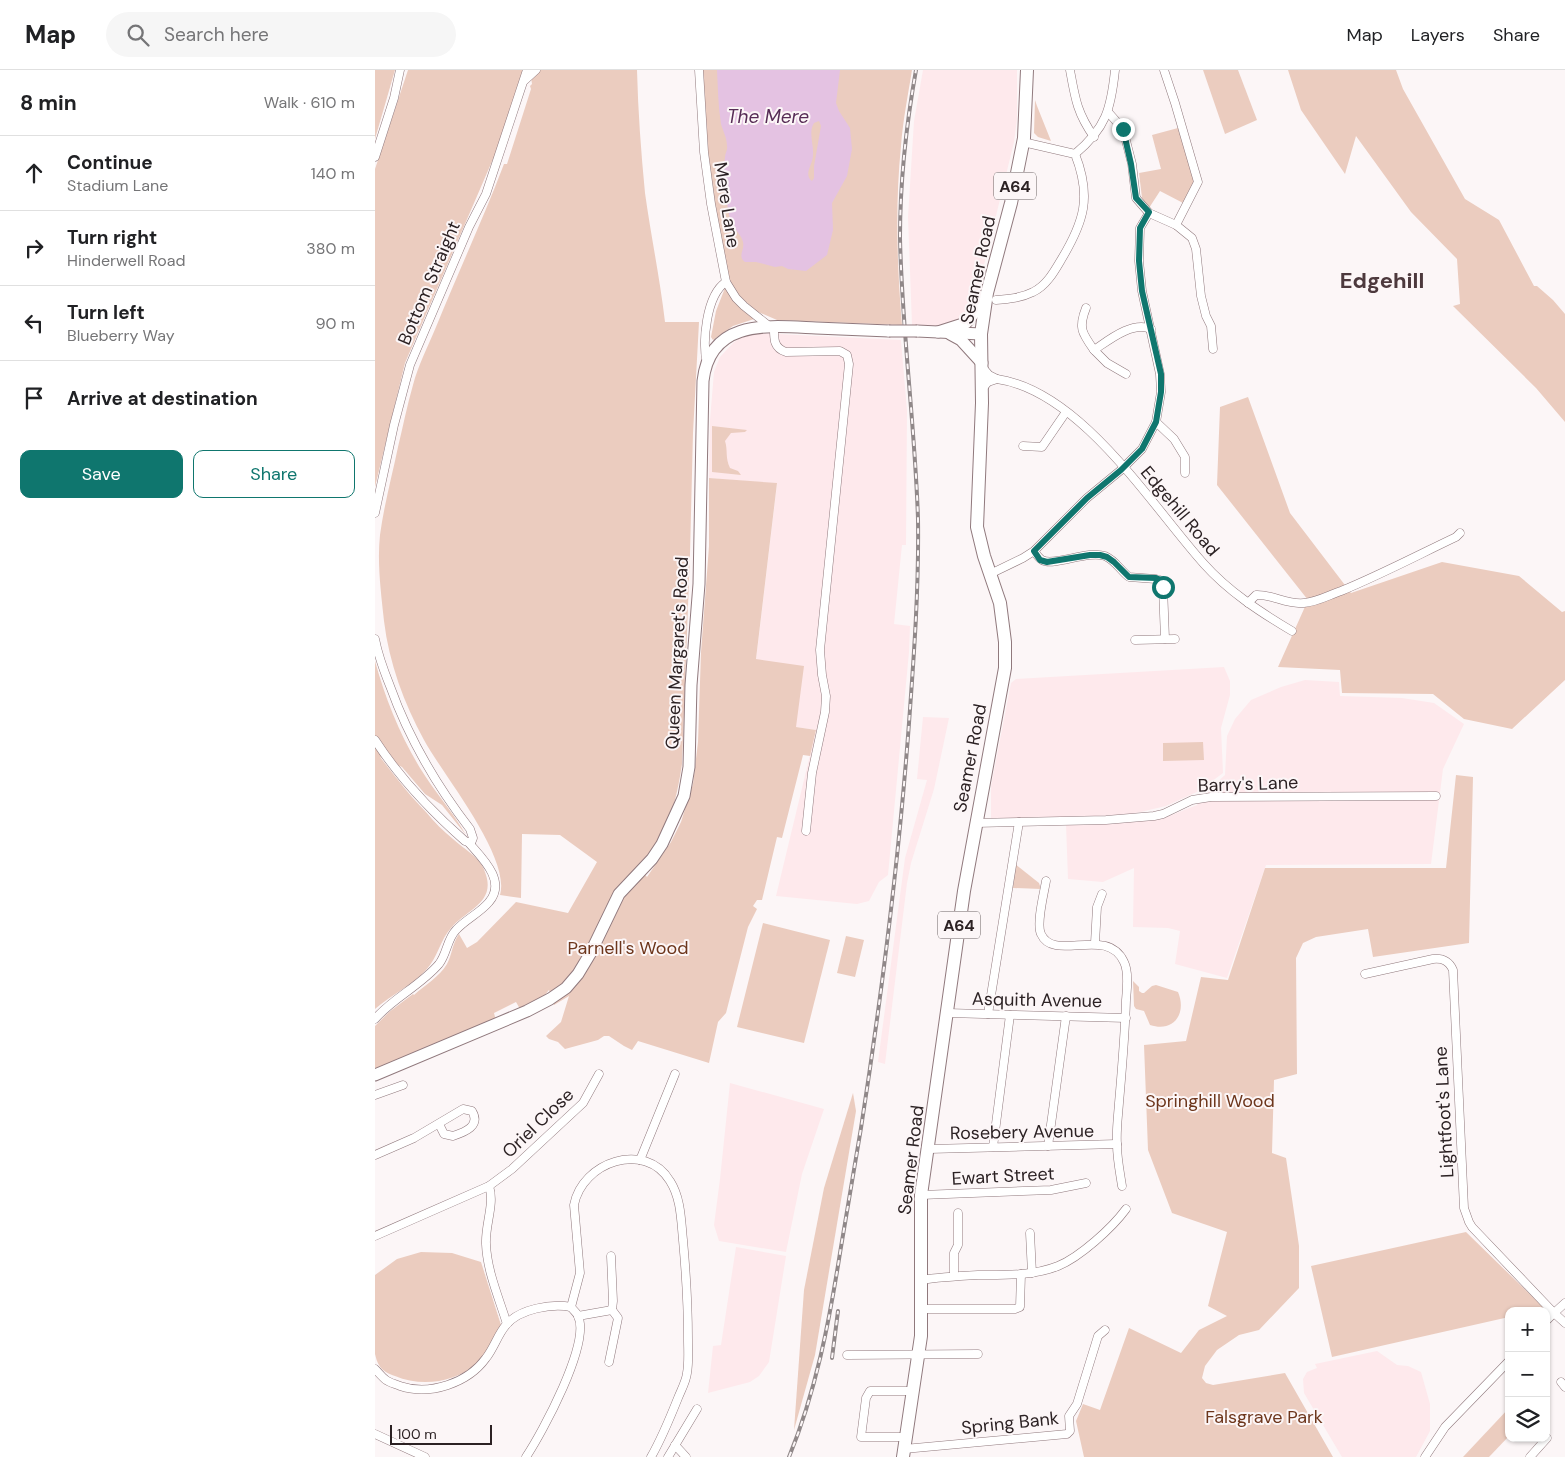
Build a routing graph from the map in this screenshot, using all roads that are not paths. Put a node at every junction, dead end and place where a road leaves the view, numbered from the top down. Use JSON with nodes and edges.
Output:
{"nodes":[{"id":1,"x":400,"y":70,"type":"edge"},
{"id":2,"x":527,"y":70,"type":"edge"},
{"id":3,"x":536,"y":70,"type":"edge"},
{"id":4,"x":699,"y":70,"type":"edge"},
{"id":5,"x":1027,"y":70,"type":"edge"},
{"id":6,"x":1070,"y":70,"type":"edge"},
{"id":7,"x":1115,"y":70,"type":"edge"},
{"id":8,"x":1164,"y":70,"type":"edge"},
{"id":9,"x":524,"y":82,"type":"junction"},
{"id":10,"x":1108,"y":112,"type":"junction"},
{"id":11,"x":1094,"y":137,"type":"junction"},
{"id":12,"x":1023,"y":142,"type":"junction"},
{"id":13,"x":1075,"y":154,"type":"junction"},
{"id":14,"x":375,"y":157,"type":"edge"},
{"id":15,"x":1149,"y":212,"type":"junction"},
{"id":16,"x":1176,"y":225,"type":"junction"},
{"id":17,"x":726,"y":282,"type":"junction"},
{"id":18,"x":992,"y":296,"type":"junction"},
{"id":19,"x":1086,"y":308,"type":"dead end"},
{"id":20,"x":772,"y":326,"type":"junction"},
{"id":21,"x":1151,"y":330,"type":"junction"},
{"id":22,"x":943,"y":332,"type":"junction"},
{"id":23,"x":981,"y":334,"type":"junction"},
{"id":24,"x":1213,"y":349,"type":"dead end"},
{"id":25,"x":1094,"y":350,"type":"junction"},
{"id":26,"x":707,"y":364,"type":"junction"},
{"id":27,"x":982,"y":366,"type":"junction"},
{"id":28,"x":1126,"y":374,"type":"dead end"},
{"id":29,"x":997,"y":379,"type":"junction"},
{"id":30,"x":982,"y":389,"type":"junction"},
{"id":31,"x":1065,"y":412,"type":"junction"},
{"id":32,"x":1156,"y":422,"type":"junction"},
{"id":33,"x":1023,"y":446,"type":"dead end"},
{"id":34,"x":1124,"y":467,"type":"junction"},
{"id":35,"x":1185,"y":473,"type":"dead end"},
{"id":36,"x":375,"y":513,"type":"edge"},
{"id":37,"x":1460,"y":533,"type":"dead end"},
{"id":38,"x":1034,"y":551,"type":"junction"},
{"id":39,"x":990,"y":574,"type":"junction"},
{"id":40,"x":1248,"y":603,"type":"junction"},
{"id":41,"x":1292,"y":631,"type":"dead end"},
{"id":42,"x":375,"y":639,"type":"edge"},
{"id":43,"x":1165,"y":639,"type":"junction"},
{"id":44,"x":1175,"y":639,"type":"dead end"},
{"id":45,"x":1135,"y":640,"type":"dead end"},
{"id":46,"x":375,"y":740,"type":"edge"},
{"id":47,"x":1436,"y":796,"type":"dead end"},
{"id":48,"x":1019,"y":822,"type":"junction"},
{"id":49,"x":976,"y":824,"type":"junction"},
{"id":50,"x":806,"y":831,"type":"dead end"},
{"id":51,"x":469,"y":843,"type":"junction"},
{"id":52,"x":1046,"y":881,"type":"dead end"},
{"id":53,"x":1102,"y":894,"type":"dead end"},
{"id":54,"x":1095,"y":944,"type":"junction"},
{"id":55,"x":1365,"y":974,"type":"dead end"},
{"id":56,"x":948,"y":1013,"type":"junction"},
{"id":57,"x":988,"y":1014,"type":"junction"},
{"id":58,"x":1010,"y":1015,"type":"junction"},
{"id":59,"x":1066,"y":1016,"type":"junction"},
{"id":60,"x":1125,"y":1018,"type":"junction"},
{"id":61,"x":375,"y":1019,"type":"edge"},
{"id":62,"x":599,"y":1074,"type":"dead end"},
{"id":63,"x":675,"y":1074,"type":"dead end"},
{"id":64,"x":375,"y":1075,"type":"edge"},
{"id":65,"x":403,"y":1085,"type":"dead end"},
{"id":66,"x":375,"y":1095,"type":"edge"},
{"id":67,"x":439,"y":1124,"type":"junction"},
{"id":68,"x":1117,"y":1144,"type":"junction"},
{"id":69,"x":1048,"y":1146,"type":"junction"},
{"id":70,"x":993,"y":1147,"type":"junction"},
{"id":71,"x":929,"y":1149,"type":"junction"},
{"id":72,"x":375,"y":1155,"type":"edge"},
{"id":73,"x":640,"y":1160,"type":"junction"},
{"id":74,"x":1086,"y":1183,"type":"dead end"},
{"id":75,"x":489,"y":1186,"type":"junction"},
{"id":76,"x":1122,"y":1186,"type":"dead end"},
{"id":77,"x":921,"y":1196,"type":"junction"},
{"id":78,"x":1126,"y":1210,"type":"dead end"},
{"id":79,"x":958,"y":1213,"type":"dead end"},
{"id":80,"x":1030,"y":1233,"type":"dead end"},
{"id":81,"x":375,"y":1236,"type":"edge"},
{"id":82,"x":611,"y":1256,"type":"dead end"},
{"id":83,"x":1032,"y":1273,"type":"junction"},
{"id":84,"x":1021,"y":1274,"type":"junction"},
{"id":85,"x":954,"y":1276,"type":"junction"},
{"id":86,"x":921,"y":1280,"type":"junction"},
{"id":87,"x":1565,"y":1303,"type":"edge"},
{"id":88,"x":571,"y":1307,"type":"junction"},
{"id":89,"x":921,"y":1309,"type":"junction"},
{"id":90,"x":611,"y":1310,"type":"junction"},
{"id":91,"x":1554,"y":1313,"type":"junction"},
{"id":92,"x":578,"y":1316,"type":"junction"},
{"id":93,"x":1550,"y":1316,"type":"edge"},
{"id":94,"x":1565,"y":1323,"type":"edge"},
{"id":95,"x":507,"y":1324,"type":"junction"},
{"id":96,"x":1105,"y":1330,"type":"dead end"},
{"id":97,"x":918,"y":1353,"type":"junction"},
{"id":98,"x":978,"y":1354,"type":"dead end"},
{"id":99,"x":847,"y":1355,"type":"dead end"},
{"id":100,"x":609,"y":1362,"type":"dead end"},
{"id":101,"x":1505,"y":1365,"type":"edge"},
{"id":102,"x":375,"y":1369,"type":"edge"},
{"id":103,"x":913,"y":1391,"type":"junction"},
{"id":104,"x":697,"y":1409,"type":"dead end"},
{"id":105,"x":375,"y":1434,"type":"edge"},
{"id":106,"x":1543,"y":1442,"type":"edge"},
{"id":107,"x":675,"y":1446,"type":"junction"},
{"id":108,"x":904,"y":1448,"type":"edge"},
{"id":109,"x":425,"y":1457,"type":"edge"},
{"id":110,"x":527,"y":1457,"type":"edge"},
{"id":111,"x":651,"y":1457,"type":"edge"},
{"id":112,"x":668,"y":1457,"type":"edge"},
{"id":113,"x":686,"y":1457,"type":"edge"},
{"id":114,"x":1425,"y":1457,"type":"edge"},
{"id":115,"x":1530,"y":1457,"type":"edge"}],
"edges":[{"from":1,"to":14,"type":"street"},
{"from":2,"to":9,"type":"street","name":"Bottom Straight"},
{"from":3,"to":9,"type":"street"},
{"from":4,"to":17,"type":"street","name":"Mere Lane"},
{"from":5,"to":12,"type":"highway","name":"Seamer Road","number":"A64"},
{"from":6,"to":11,"type":"street"},
{"from":7,"to":10,"type":"street"},
{"from":8,"to":16,"type":"street"},
{"from":9,"to":36,"type":"street","name":"Bottom Straight"},
{"from":10,"to":11,"type":"street"},
{"from":10,"to":15,"type":"street"},
{"from":11,"to":13,"type":"street"},
{"from":12,"to":13,"type":"street"},
{"from":12,"to":18,"type":"highway","name":"Seamer Road","number":"A64"},
{"from":13,"to":18,"type":"street"},
{"from":15,"to":16,"type":"street"},
{"from":15,"to":21,"type":"street"},
{"from":16,"to":24,"type":"street"},
{"from":17,"to":20,"type":"street","name":"Mere Lane"},
{"from":17,"to":26,"type":"street"},
{"from":18,"to":22,"type":"main road"},
{"from":18,"to":23,"type":"highway","name":"Seamer Road","number":"A64"},
{"from":19,"to":25,"type":"street"},
{"from":20,"to":22,"type":"main road","name":"Queen Margaret's Road","bridge":true},
{"from":20,"to":26,"type":"main road","name":"Queen Margaret's Road"},
{"from":20,"to":50,"type":"street"},
{"from":21,"to":25,"type":"street"},
{"from":21,"to":32,"type":"street"},
{"from":22,"to":23,"type":"main road","name":"Queen Margaret's Road"},
{"from":22,"to":27,"type":"main road"},
{"from":23,"to":27,"type":"highway","name":"Seamer Road","number":"A64"},
{"from":25,"to":28,"type":"street"},
{"from":26,"to":64,"type":"main road","name":"Queen Margaret's Road"},
{"from":27,"to":29,"type":"street","name":"Edgehill Road"},
{"from":27,"to":30,"type":"highway","name":"Seamer Road","number":"A64"},
{"from":29,"to":30,"type":"street"},
{"from":29,"to":31,"type":"street","name":"Edgehill Road"},
{"from":30,"to":39,"type":"highway","name":"Seamer Road","number":"A64"},
{"from":31,"to":33,"type":"street"},
{"from":31,"to":34,"type":"street","name":"Edgehill Road"},
{"from":32,"to":34,"type":"street"},
{"from":32,"to":35,"type":"street"},
{"from":34,"to":38,"type":"street"},
{"from":34,"to":40,"type":"street","name":"Edgehill Road"},
{"from":37,"to":40,"type":"street"},
{"from":38,"to":39,"type":"street"},
{"from":38,"to":43,"type":"street"},
{"from":39,"to":49,"type":"highway","name":"Seamer Road","number":"A64"},
{"from":40,"to":41,"type":"street","name":"Edgehill Road"},
{"from":42,"to":51,"type":"street"},
{"from":43,"to":44,"type":"street"},
{"from":43,"to":45,"type":"street"},
{"from":46,"to":51,"type":"street"},
{"from":47,"to":48,"type":"street","name":"Barry's Lane"},
{"from":48,"to":49,"type":"street","name":"Barry's Lane"},
{"from":48,"to":57,"type":"street"},
{"from":49,"to":56,"type":"highway","name":"Seamer Road","number":"A64"},
{"from":51,"to":61,"type":"street"},
{"from":52,"to":54,"type":"street"},
{"from":53,"to":54,"type":"street"},
{"from":54,"to":60,"type":"street"},
{"from":55,"to":91,"type":"street","name":"Lightfoot's Lane"},
{"from":56,"to":57,"type":"street","name":"Asquith Avenue"},
{"from":56,"to":71,"type":"highway","name":"Seamer Road","number":"A64"},
{"from":57,"to":58,"type":"street","name":"Asquith Avenue"},
{"from":58,"to":59,"type":"street","name":"Asquith Avenue"},
{"from":58,"to":70,"type":"street"},
{"from":59,"to":60,"type":"street","name":"Asquith Avenue"},
{"from":59,"to":69,"type":"street"},
{"from":60,"to":68,"type":"street"},
{"from":62,"to":75,"type":"street","name":"Oriel Close"},
{"from":63,"to":73,"type":"street"},
{"from":65,"to":66,"type":"street"},
{"from":67,"to":67,"type":"street"},
{"from":67,"to":72,"type":"street"},
{"from":68,"to":69,"type":"street","name":"Rosebery Avenue"},
{"from":68,"to":76,"type":"street"},
{"from":69,"to":70,"type":"street","name":"Rosebery Avenue"},
{"from":70,"to":71,"type":"street","name":"Rosebery Avenue"},
{"from":71,"to":77,"type":"highway","name":"Seamer Road","number":"A64"},
{"from":73,"to":88,"type":"street"},
{"from":73,"to":111,"type":"street"},
{"from":74,"to":77,"type":"street","name":"Ewart Street"},
{"from":75,"to":81,"type":"street","name":"Oriel Close"},
{"from":75,"to":95,"type":"street"},
{"from":77,"to":86,"type":"highway","name":"Seamer Road","number":"A64"},
{"from":78,"to":83,"type":"street"},
{"from":79,"to":85,"type":"street"},
{"from":80,"to":83,"type":"street"},
{"from":82,"to":90,"type":"street"},
{"from":83,"to":84,"type":"street"},
{"from":84,"to":85,"type":"street"},
{"from":84,"to":89,"type":"street"},
{"from":85,"to":86,"type":"street"},
{"from":86,"to":89,"type":"highway","name":"Seamer Road","number":"A64"},
{"from":87,"to":91,"type":"street"},
{"from":88,"to":92,"type":"street"},
{"from":88,"to":95,"type":"street"},
{"from":89,"to":97,"type":"highway","name":"Seamer Road","number":"A64"},
{"from":90,"to":92,"type":"street"},
{"from":90,"to":100,"type":"street"},
{"from":91,"to":93,"type":"street"},
{"from":91,"to":94,"type":"street","name":"Lightfoot's Lane"},
{"from":92,"to":110,"type":"street"},
{"from":95,"to":102,"type":"street"},
{"from":96,"to":108,"type":"street","name":"Spring Bank"},
{"from":97,"to":98,"type":"street"},
{"from":97,"to":99,"type":"street"},
{"from":97,"to":103,"type":"highway","name":"Seamer Road","number":"A64"},
{"from":101,"to":114,"type":"street"},
{"from":103,"to":108,"type":"highway","name":"Seamer Road","number":"A64"},
{"from":103,"to":108,"type":"street"},
{"from":104,"to":107,"type":"street"},
{"from":105,"to":109,"type":"street"},
{"from":106,"to":115,"type":"street"},
{"from":107,"to":112,"type":"street"},
{"from":107,"to":113,"type":"street"}]}
